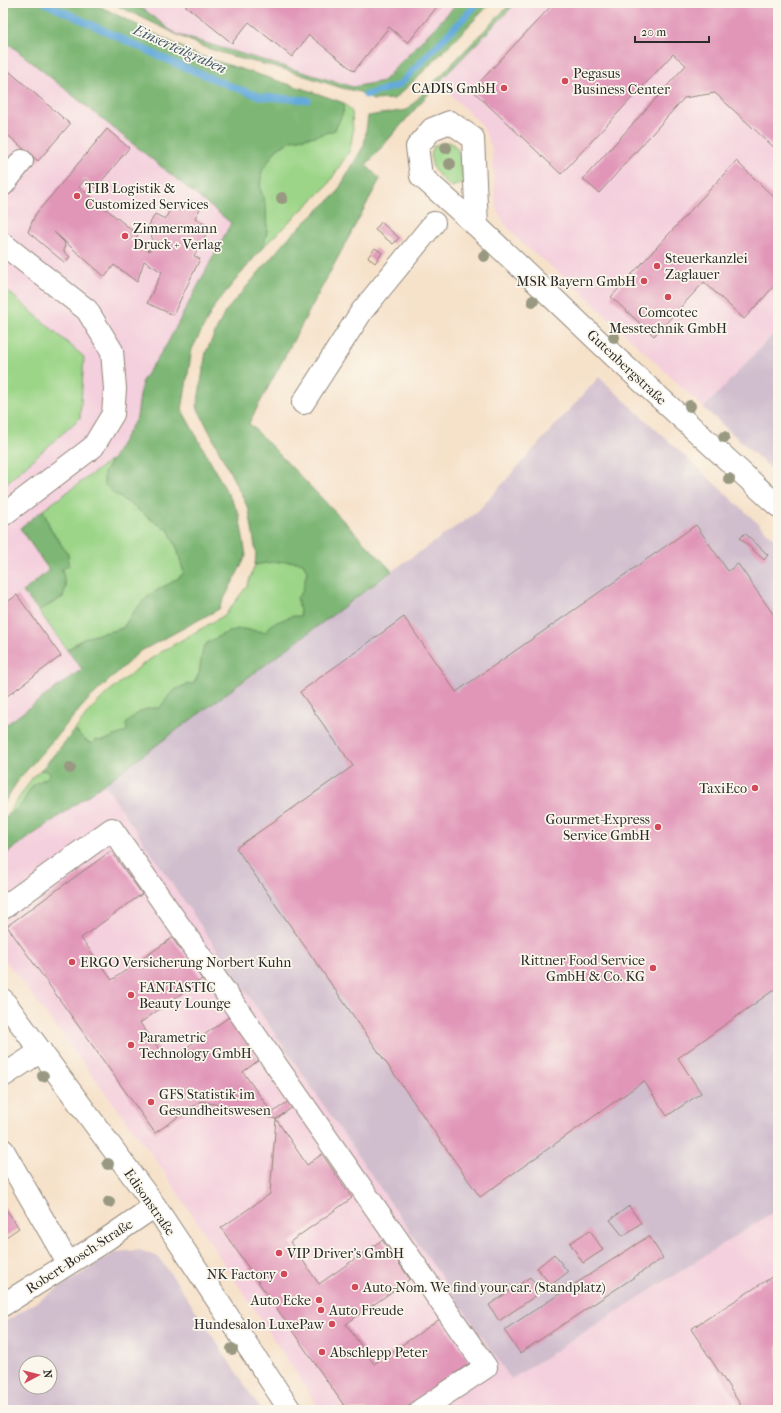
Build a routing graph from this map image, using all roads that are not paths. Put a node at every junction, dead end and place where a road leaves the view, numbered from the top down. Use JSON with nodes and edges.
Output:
{"nodes":[{"id":1,"x":22,"y":161,"type":"dead end"},
{"id":2,"x":3,"y":185,"type":"edge"},
{"id":3,"x":434,"y":223,"type":"dead end"},
{"id":4,"x":477,"y":226,"type":"dead end"},
{"id":5,"x":3,"y":244,"type":"edge"},
{"id":6,"x":303,"y":403,"type":"dead end"},
{"id":7,"x":778,"y":506,"type":"edge"},
{"id":8,"x":3,"y":515,"type":"edge"},
{"id":9,"x":3,"y":908,"type":"edge"},
{"id":10,"x":3,"y":1000,"type":"edge"},
{"id":11,"x":41,"y":1051,"type":"junction"},
{"id":12,"x":3,"y":1076,"type":"edge"},
{"id":13,"x":3,"y":1150,"type":"edge"},
{"id":14,"x":154,"y":1206,"type":"junction"},
{"id":15,"x":68,"y":1263,"type":"junction"},
{"id":16,"x":3,"y":1305,"type":"edge"},
{"id":17,"x":290,"y":1410,"type":"edge"},
{"id":18,"x":421,"y":1410,"type":"edge"}],
"edges":[{"from":1,"to":2,"type":"street"},
{"from":3,"to":6,"type":"street"},
{"from":4,"to":7,"type":"street","name":"Gutenbergstraße"},
{"from":5,"to":8,"type":"street"},
{"from":9,"to":18,"type":"street"},
{"from":10,"to":11,"type":"street","name":"Edisonstraße"},
{"from":11,"to":12,"type":"street"},
{"from":11,"to":14,"type":"street","name":"Edisonstraße"},
{"from":13,"to":15,"type":"street"},
{"from":14,"to":15,"type":"street","name":"Robert-Bosch-Straße"},
{"from":14,"to":17,"type":"street","name":"Edisonstraße"},
{"from":15,"to":16,"type":"street","name":"Robert-Bosch-Straße"}]}
